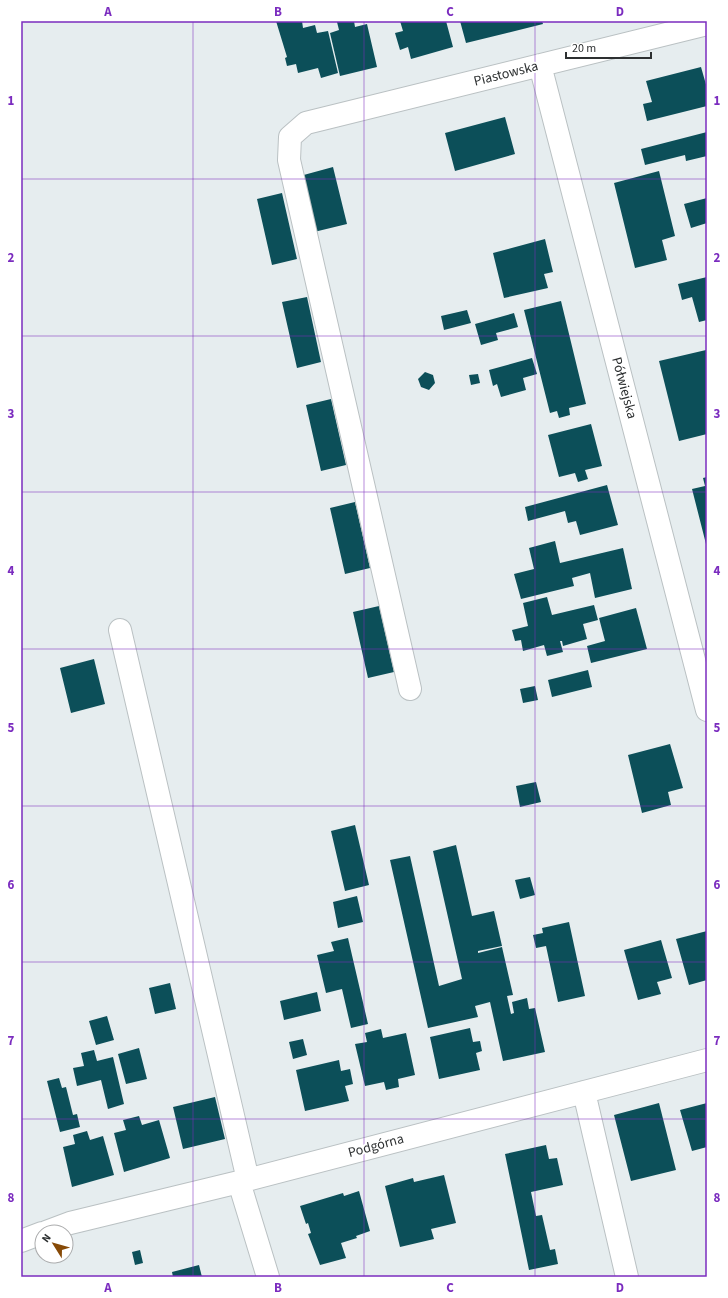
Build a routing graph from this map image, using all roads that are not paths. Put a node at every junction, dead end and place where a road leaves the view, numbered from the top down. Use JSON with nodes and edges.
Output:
{"nodes":[{"id":1,"x":707,"y":24,"type":"edge"},
{"id":2,"x":540,"y":65,"type":"junction"},
{"id":3,"x":120,"y":630,"type":"dead end"},
{"id":4,"x":410,"y":689,"type":"dead end"},
{"id":5,"x":707,"y":710,"type":"edge"},
{"id":6,"x":707,"y":1060,"type":"edge"},
{"id":7,"x":584,"y":1092,"type":"junction"},
{"id":8,"x":243,"y":1181,"type":"junction"},
{"id":9,"x":67,"y":1224,"type":"edge"},
{"id":10,"x":34,"y":1236,"type":"edge"},
{"id":11,"x":21,"y":1241,"type":"edge"},
{"id":12,"x":268,"y":1277,"type":"edge"},
{"id":13,"x":627,"y":1277,"type":"edge"}],
"edges":[{"from":1,"to":2,"type":"street","name":"Piastowska"},
{"from":2,"to":4,"type":"street","name":"Piastowska"},
{"from":2,"to":5,"type":"street","name":"Półwiejska"},
{"from":3,"to":8,"type":"street"},
{"from":6,"to":7,"type":"street","name":"Podgórna"},
{"from":7,"to":8,"type":"street","name":"Podgórna"},
{"from":7,"to":13,"type":"street"},
{"from":8,"to":9,"type":"street","name":"Podgórna"},
{"from":8,"to":12,"type":"street"},
{"from":10,"to":11,"type":"street"}]}
